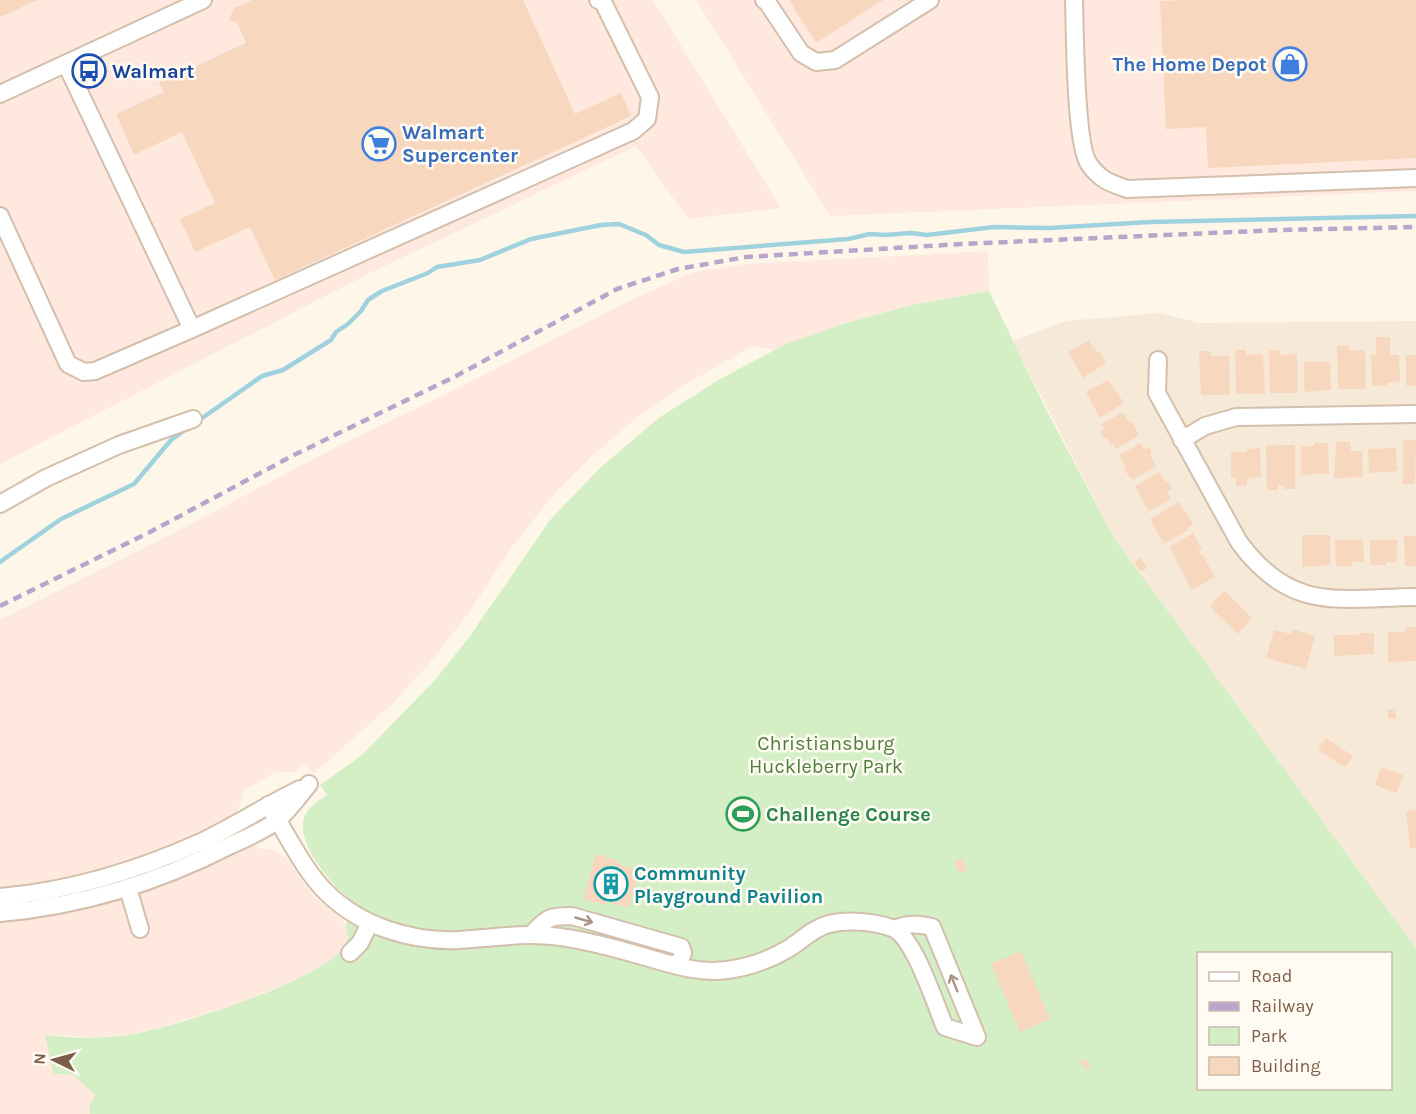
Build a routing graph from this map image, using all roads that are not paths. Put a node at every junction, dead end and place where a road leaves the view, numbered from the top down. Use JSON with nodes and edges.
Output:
{"nodes":[{"id":1,"x":203,"y":0,"type":"edge"},
{"id":2,"x":598,"y":0,"type":"edge"},
{"id":3,"x":764,"y":0,"type":"edge"},
{"id":4,"x":930,"y":0,"type":"edge"},
{"id":5,"x":1074,"y":0,"type":"edge"},
{"id":6,"x":66,"y":64,"type":"junction"},
{"id":7,"x":0,"y":94,"type":"edge"},
{"id":8,"x":1416,"y":177,"type":"edge"},
{"id":9,"x":0,"y":216,"type":"edge"},
{"id":10,"x":5,"y":238,"type":"edge"},
{"id":11,"x":192,"y":329,"type":"junction"},
{"id":12,"x":1158,"y":360,"type":"dead end"},
{"id":13,"x":1416,"y":414,"type":"edge"},
{"id":14,"x":193,"y":419,"type":"dead end"},
{"id":15,"x":1182,"y":440,"type":"junction"},
{"id":16,"x":0,"y":504,"type":"edge"},
{"id":17,"x":1416,"y":597,"type":"edge"},
{"id":18,"x":268,"y":805,"type":"junction"},
{"id":19,"x":278,"y":820,"type":"junction"},
{"id":20,"x":128,"y":888,"type":"junction"},
{"id":21,"x":0,"y":897,"type":"edge"},
{"id":22,"x":0,"y":913,"type":"edge"},
{"id":23,"x":370,"y":923,"type":"junction"},
{"id":24,"x":140,"y":929,"type":"dead end"},
{"id":25,"x":894,"y":929,"type":"junction"},
{"id":26,"x":350,"y":953,"type":"dead end"}],
"edges":[{"from":1,"to":6,"type":"street"},
{"from":2,"to":11,"type":"street"},
{"from":3,"to":4,"type":"street"},
{"from":5,"to":8,"type":"street"},
{"from":6,"to":7,"type":"street"},
{"from":6,"to":11,"type":"street"},
{"from":9,"to":10,"type":"street"},
{"from":10,"to":11,"type":"street"},
{"from":12,"to":15,"type":"street"},
{"from":13,"to":15,"type":"street"},
{"from":14,"to":16,"type":"street"},
{"from":15,"to":17,"type":"street"},
{"from":18,"to":19,"type":"street"},
{"from":18,"to":19,"type":"street"},
{"from":18,"to":21,"type":"street"},
{"from":19,"to":20,"type":"street"},
{"from":19,"to":23,"type":"street"},
{"from":20,"to":22,"type":"street"},
{"from":20,"to":24,"type":"street"},
{"from":23,"to":25,"type":"street"},
{"from":23,"to":26,"type":"street"},
{"from":25,"to":25,"type":"street","one_way":true}]}
